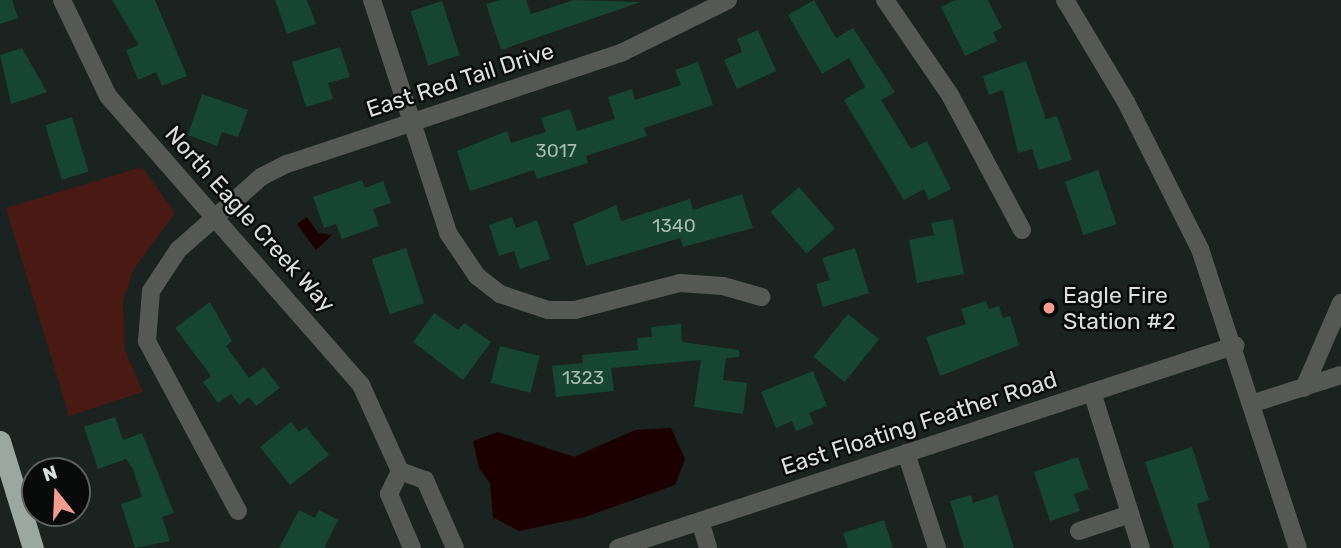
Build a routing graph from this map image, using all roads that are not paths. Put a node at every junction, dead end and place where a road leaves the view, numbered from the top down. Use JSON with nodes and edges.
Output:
{"nodes":[{"id":1,"x":62,"y":0,"type":"edge"},
{"id":2,"x":372,"y":0,"type":"edge"},
{"id":3,"x":728,"y":0,"type":"edge"},
{"id":4,"x":885,"y":0,"type":"edge"},
{"id":5,"x":1065,"y":0,"type":"edge"},
{"id":6,"x":412,"y":122,"type":"junction"},
{"id":7,"x":215,"y":217,"type":"junction"},
{"id":8,"x":1022,"y":230,"type":"dead end"},
{"id":9,"x":761,"y":298,"type":"dead end"},
{"id":10,"x":1341,"y":303,"type":"edge"},
{"id":11,"x":1333,"y":331,"type":"edge"},
{"id":12,"x":1236,"y":345,"type":"junction"},
{"id":13,"x":1341,"y":375,"type":"edge"},
{"id":14,"x":1304,"y":388,"type":"junction"},
{"id":15,"x":1091,"y":392,"type":"junction"},
{"id":16,"x":1254,"y":403,"type":"junction"},
{"id":17,"x":0,"y":441,"type":"edge"},
{"id":18,"x":906,"y":453,"type":"junction"},
{"id":19,"x":400,"y":471,"type":"junction"},
{"id":20,"x":237,"y":511,"type":"dead end"},
{"id":21,"x":1130,"y":514,"type":"junction"},
{"id":22,"x":700,"y":521,"type":"junction"},
{"id":23,"x":1079,"y":531,"type":"dead end"},
{"id":24,"x":33,"y":548,"type":"edge"},
{"id":25,"x":412,"y":548,"type":"edge"},
{"id":26,"x":455,"y":548,"type":"edge"},
{"id":27,"x":618,"y":548,"type":"edge"},
{"id":28,"x":708,"y":548,"type":"edge"},
{"id":29,"x":937,"y":548,"type":"edge"},
{"id":30,"x":1141,"y":548,"type":"edge"},
{"id":31,"x":1298,"y":548,"type":"edge"}],
"edges":[{"from":1,"to":7,"type":"street","name":"North Eagle Creek Way"},
{"from":2,"to":6,"type":"street"},
{"from":3,"to":6,"type":"street","name":"East Red Tail Drive"},
{"from":4,"to":8,"type":"street"},
{"from":5,"to":12,"type":"street"},
{"from":6,"to":7,"type":"street","name":"East Red Tail Drive"},
{"from":6,"to":9,"type":"street"},
{"from":7,"to":19,"type":"street","name":"North Eagle Creek Way"},
{"from":7,"to":20,"type":"street","name":"East Red Tail Drive"},
{"from":10,"to":11,"type":"street"},
{"from":11,"to":14,"type":"street"},
{"from":12,"to":15,"type":"street","name":"East Floating Feather Road"},
{"from":12,"to":16,"type":"street"},
{"from":13,"to":14,"type":"street"},
{"from":14,"to":16,"type":"street"},
{"from":15,"to":18,"type":"street","name":"East Floating Feather Road"},
{"from":15,"to":21,"type":"street"},
{"from":16,"to":31,"type":"street"},
{"from":17,"to":24,"type":"highway"},
{"from":18,"to":22,"type":"street","name":"East Floating Feather Road"},
{"from":18,"to":29,"type":"street"},
{"from":19,"to":25,"type":"street"},
{"from":19,"to":26,"type":"street"},
{"from":21,"to":23,"type":"street"},
{"from":21,"to":30,"type":"street"},
{"from":22,"to":27,"type":"street","name":"East Floating Feather Road"},
{"from":22,"to":28,"type":"street"}]}
